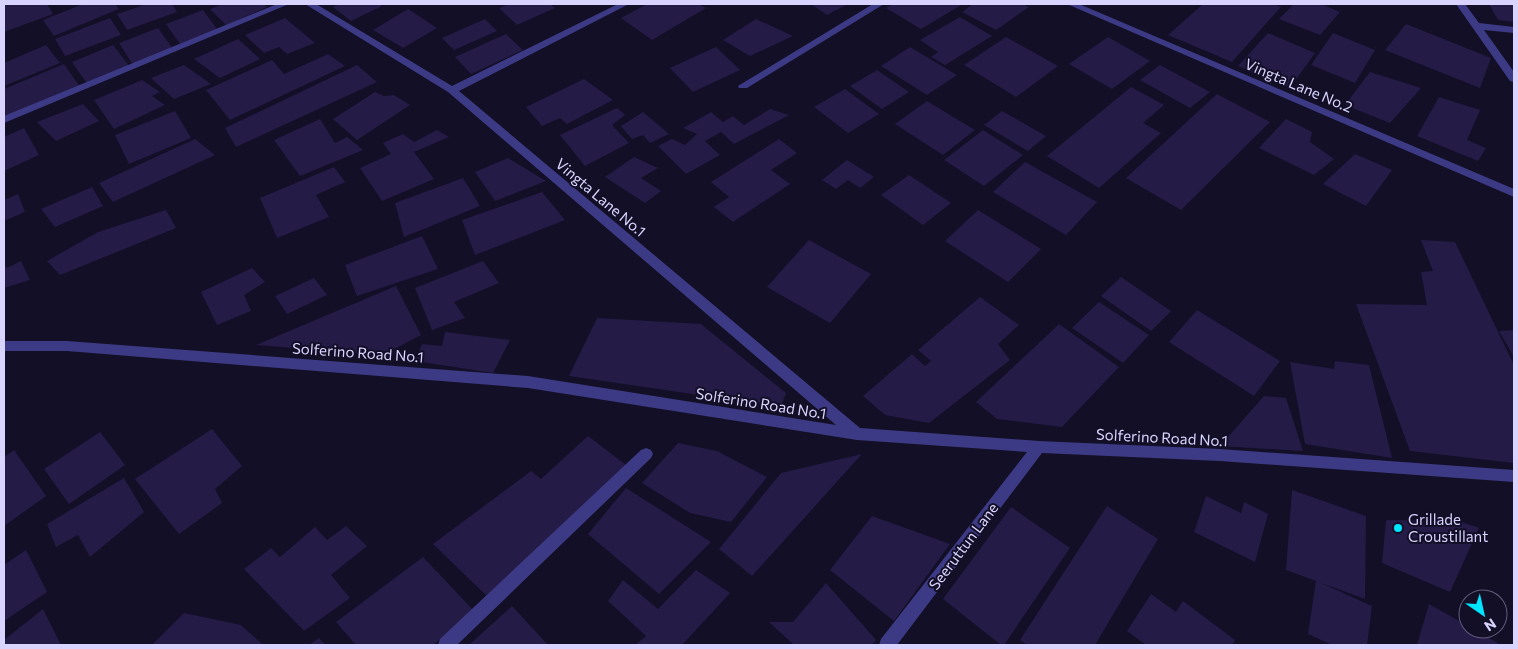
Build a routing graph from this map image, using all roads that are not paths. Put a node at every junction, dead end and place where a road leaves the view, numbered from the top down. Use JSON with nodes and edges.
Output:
{"nodes":[{"id":1,"x":284,"y":4,"type":"edge"},
{"id":2,"x":310,"y":4,"type":"edge"},
{"id":3,"x":625,"y":4,"type":"edge"},
{"id":4,"x":879,"y":4,"type":"edge"},
{"id":5,"x":1072,"y":4,"type":"edge"},
{"id":6,"x":1461,"y":4,"type":"edge"},
{"id":7,"x":1086,"y":6,"type":"edge"},
{"id":8,"x":1477,"y":26,"type":"junction"},
{"id":9,"x":1514,"y":30,"type":"edge"},
{"id":10,"x":1514,"y":79,"type":"edge"},
{"id":11,"x":742,"y":86,"type":"dead end"},
{"id":12,"x":452,"y":90,"type":"junction"},
{"id":13,"x":4,"y":120,"type":"edge"},
{"id":14,"x":1514,"y":193,"type":"edge"},
{"id":15,"x":4,"y":346,"type":"edge"},
{"id":16,"x":856,"y":434,"type":"junction"},
{"id":17,"x":1038,"y":448,"type":"junction"},
{"id":18,"x":646,"y":454,"type":"dead end"},
{"id":19,"x":1514,"y":476,"type":"edge"},
{"id":20,"x":446,"y":645,"type":"edge"},
{"id":21,"x":887,"y":645,"type":"edge"}],
"edges":[{"from":1,"to":13,"type":"street"},
{"from":2,"to":12,"type":"street","name":"Vingta Lane No.1"},
{"from":3,"to":12,"type":"street"},
{"from":4,"to":11,"type":"street"},
{"from":5,"to":7,"type":"street","name":"Vingta Lane No.2"},
{"from":6,"to":8,"type":"street"},
{"from":7,"to":14,"type":"street","name":"Vingta Lane No.2"},
{"from":8,"to":9,"type":"street"},
{"from":8,"to":10,"type":"street"},
{"from":12,"to":16,"type":"street","name":"Vingta Lane No.1"},
{"from":15,"to":16,"type":"street","name":"Solferino Road No.1"},
{"from":16,"to":17,"type":"street","name":"Solferino Road No.1"},
{"from":17,"to":19,"type":"street","name":"Solferino Road No.1"},
{"from":17,"to":21,"type":"street","name":"Seeruttun Lane"},
{"from":18,"to":20,"type":"street"}]}
